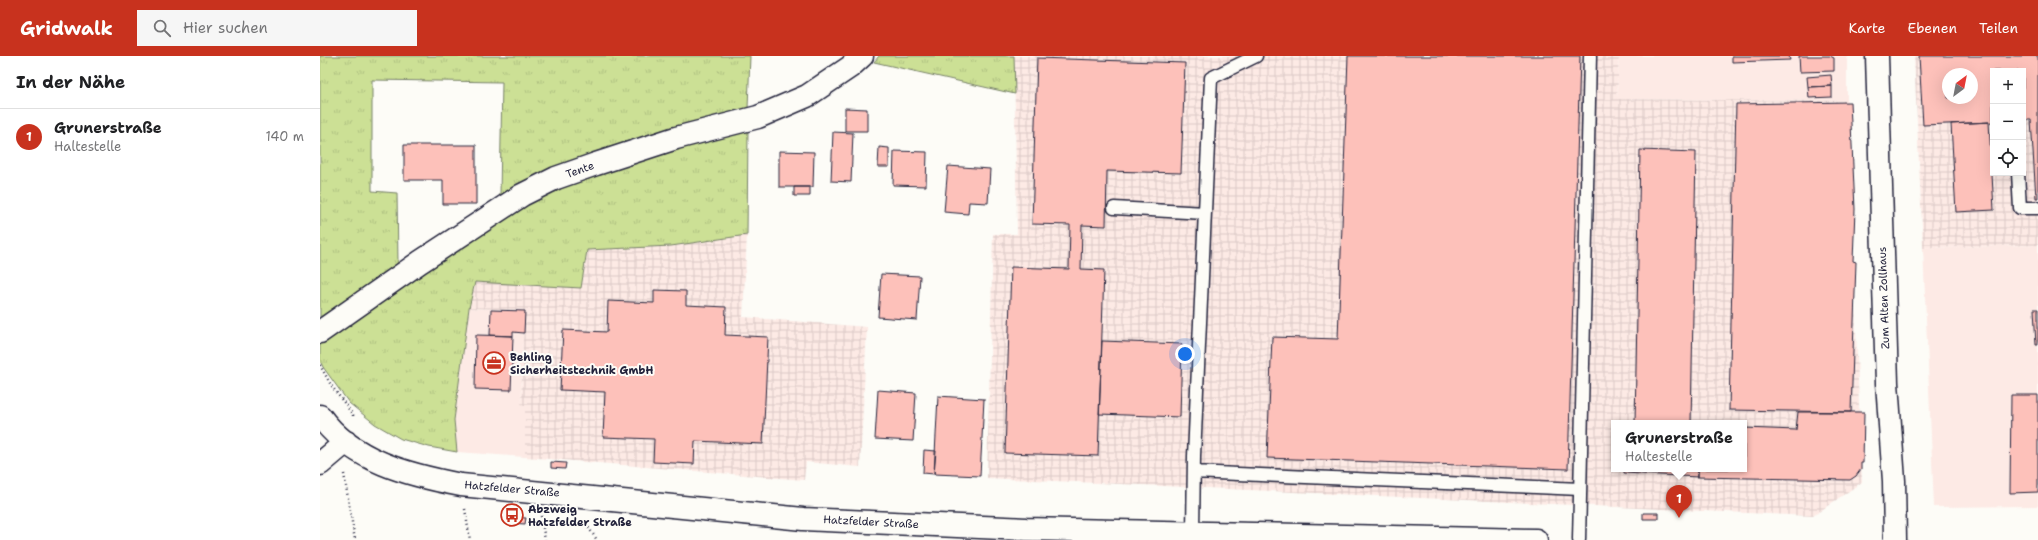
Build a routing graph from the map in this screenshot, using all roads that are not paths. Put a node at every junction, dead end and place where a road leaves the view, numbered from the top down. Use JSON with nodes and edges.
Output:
{"nodes":[{"id":1,"x":862,"y":56,"type":"edge"},
{"id":2,"x":1256,"y":56,"type":"edge"},
{"id":3,"x":1590,"y":56,"type":"edge"},
{"id":4,"x":1877,"y":56,"type":"edge"},
{"id":5,"x":2018,"y":176,"type":"edge"},
{"id":6,"x":1114,"y":208,"type":"dead end"},
{"id":7,"x":2038,"y":208,"type":"edge"},
{"id":8,"x":1205,"y":213,"type":"junction"},
{"id":9,"x":320,"y":332,"type":"edge"},
{"id":10,"x":320,"y":416,"type":"edge"},
{"id":11,"x":342,"y":445,"type":"junction"},
{"id":12,"x":320,"y":464,"type":"edge"},
{"id":13,"x":1194,"y":472,"type":"junction"},
{"id":14,"x":1580,"y":489,"type":"junction"},
{"id":15,"x":1193,"y":533,"type":"junction"},
{"id":16,"x":1409,"y":539,"type":"edge"},
{"id":17,"x":1536,"y":540,"type":"edge"},
{"id":18,"x":1579,"y":540,"type":"edge"},
{"id":19,"x":1895,"y":540,"type":"edge"}],
"edges":[{"from":1,"to":9,"type":"main road","name":"Tente"},
{"from":2,"to":8,"type":"lane"},
{"from":3,"to":14,"type":"lane"},
{"from":4,"to":19,"type":"main road","name":"Zum Alten Zollhaus"},
{"from":5,"to":7,"type":"lane"},
{"from":6,"to":8,"type":"lane"},
{"from":8,"to":13,"type":"lane"},
{"from":10,"to":11,"type":"main road","name":"Hatzfelder Straße"},
{"from":11,"to":12,"type":"main road"},
{"from":11,"to":15,"type":"main road","name":"Hatzfelder Straße"},
{"from":13,"to":14,"type":"lane"},
{"from":13,"to":15,"type":"lane"},
{"from":14,"to":18,"type":"lane"},
{"from":15,"to":16,"type":"main road","name":"Hatzfelder Straße"},
{"from":16,"to":17,"type":"main road","name":"Hatzfelder Straße"}]}
